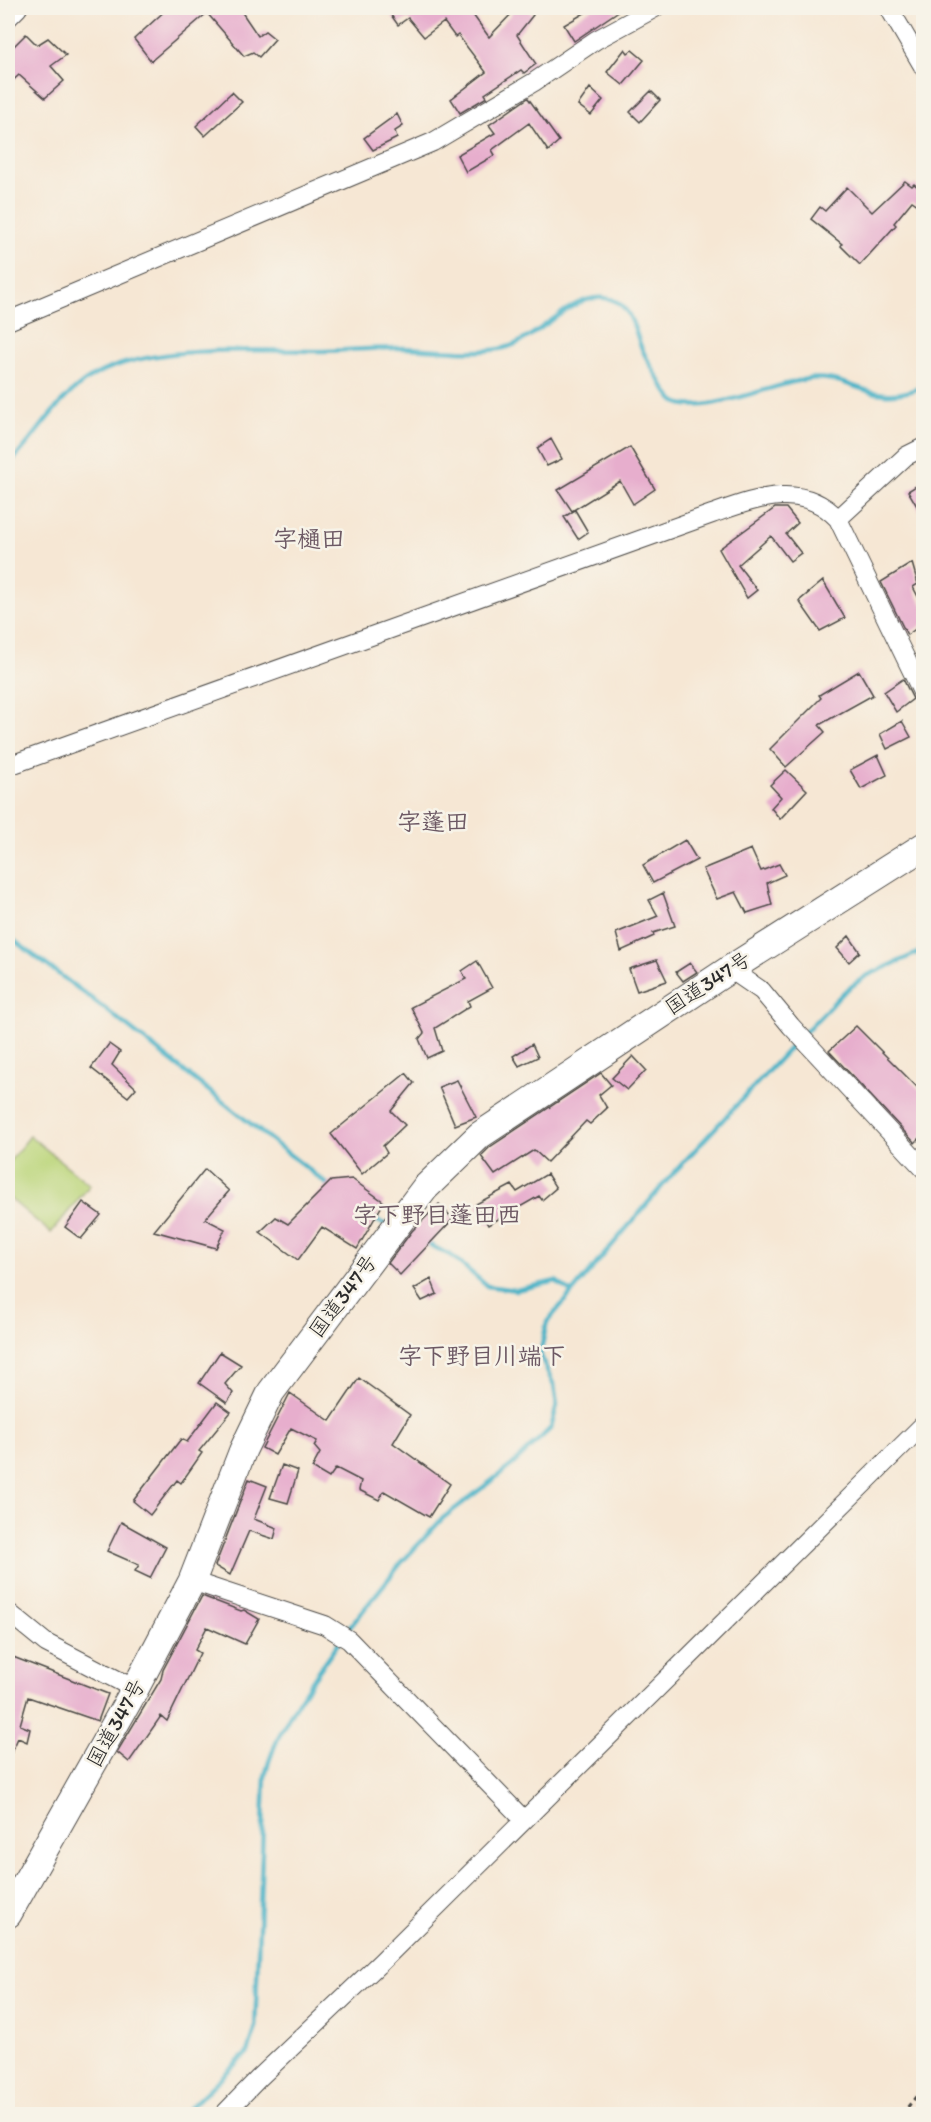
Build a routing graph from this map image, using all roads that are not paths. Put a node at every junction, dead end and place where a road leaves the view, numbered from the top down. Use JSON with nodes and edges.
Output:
{"nodes":[{"id":1,"x":18,"y":8,"type":"edge"},
{"id":2,"x":655,"y":8,"type":"edge"},
{"id":3,"x":889,"y":8,"type":"edge"},
{"id":4,"x":8,"y":18,"type":"edge"},
{"id":5,"x":924,"y":68,"type":"edge"},
{"id":6,"x":8,"y":321,"type":"edge"},
{"id":7,"x":924,"y":447,"type":"edge"},
{"id":8,"x":837,"y":519,"type":"junction"},
{"id":9,"x":924,"y":696,"type":"edge"},
{"id":10,"x":8,"y":766,"type":"edge"},
{"id":11,"x":924,"y":846,"type":"edge"},
{"id":12,"x":730,"y":969,"type":"junction"},
{"id":13,"x":924,"y":1169,"type":"edge"},
{"id":14,"x":924,"y":1424,"type":"edge"},
{"id":15,"x":192,"y":1581,"type":"junction"},
{"id":16,"x":8,"y":1612,"type":"edge"},
{"id":17,"x":135,"y":1689,"type":"junction"},
{"id":18,"x":524,"y":1820,"type":"junction"},
{"id":19,"x":8,"y":1914,"type":"edge"},
{"id":20,"x":224,"y":2115,"type":"edge"}],
"edges":[{"from":1,"to":4,"type":"street"},
{"from":2,"to":6,"type":"street"},
{"from":3,"to":5,"type":"street"},
{"from":7,"to":8,"type":"street"},
{"from":8,"to":9,"type":"street"},
{"from":8,"to":10,"type":"street"},
{"from":11,"to":12,"type":"highway","name":"国道347号"},
{"from":12,"to":13,"type":"street"},
{"from":12,"to":15,"type":"highway","name":"国道347号"},
{"from":14,"to":18,"type":"street"},
{"from":15,"to":17,"type":"highway","name":"国道347号"},
{"from":15,"to":18,"type":"street"},
{"from":16,"to":17,"type":"street"},
{"from":17,"to":19,"type":"highway","name":"国道347号"},
{"from":18,"to":20,"type":"street"}]}
